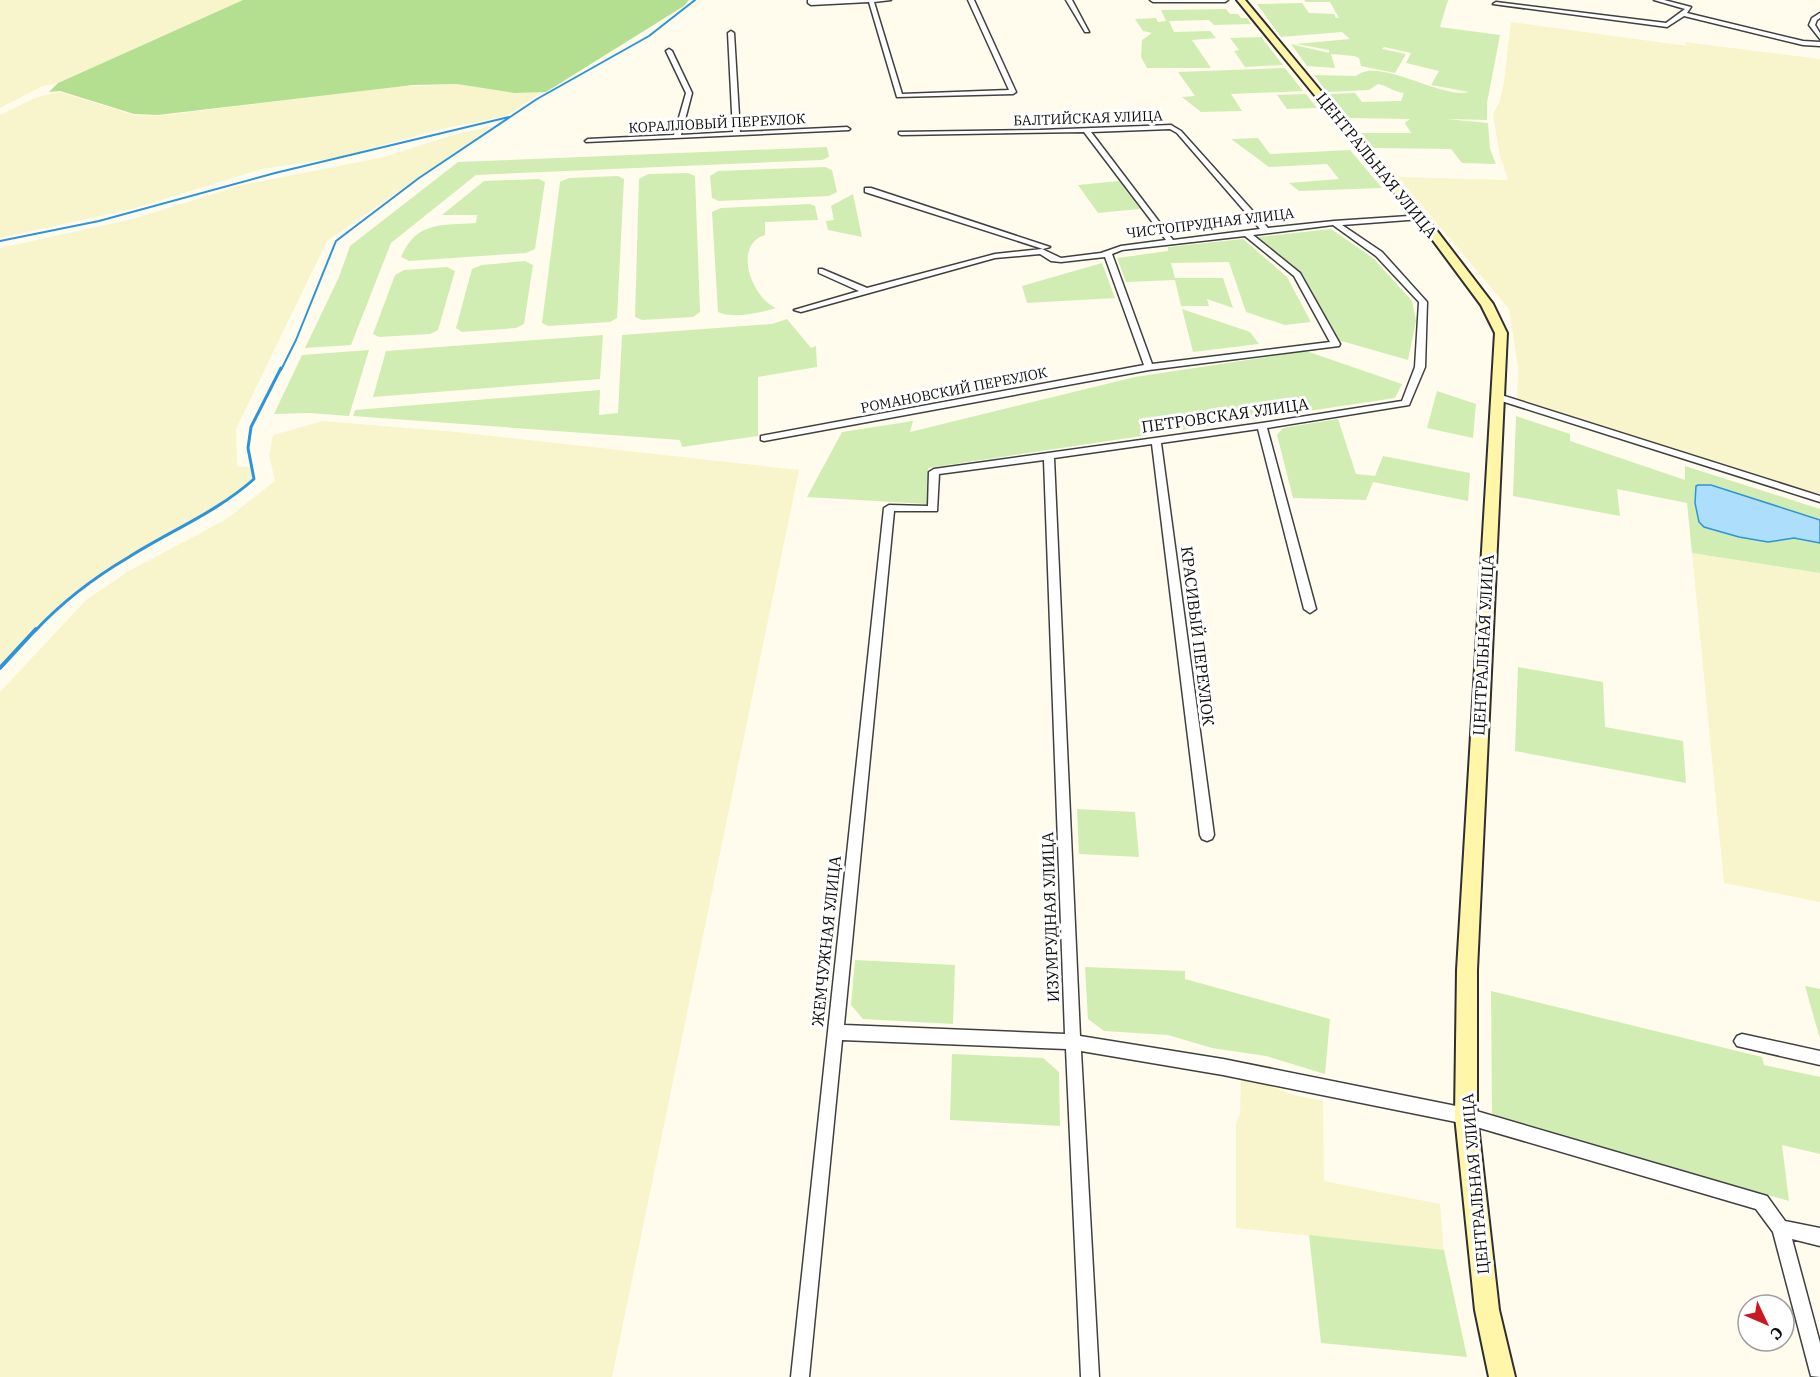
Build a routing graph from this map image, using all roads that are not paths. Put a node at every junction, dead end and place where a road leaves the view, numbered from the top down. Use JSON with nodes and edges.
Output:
{"nodes":[{"id":1,"x":811,"y":0,"type":"edge"},
{"id":2,"x":871,"y":0,"type":"edge"},
{"id":3,"x":888,"y":0,"type":"edge"},
{"id":4,"x":971,"y":0,"type":"edge"},
{"id":5,"x":1069,"y":0,"type":"edge"},
{"id":6,"x":1153,"y":0,"type":"edge"},
{"id":7,"x":1225,"y":0,"type":"edge"},
{"id":8,"x":1240,"y":0,"type":"edge"},
{"id":9,"x":1657,"y":0,"type":"edge"},
{"id":10,"x":1496,"y":4,"type":"dead end"},
{"id":11,"x":1683,"y":14,"type":"junction"},
{"id":12,"x":1820,"y":15,"type":"edge"},
{"id":13,"x":1812,"y":24,"type":"junction"},
{"id":14,"x":1820,"y":26,"type":"edge"},
{"id":15,"x":1087,"y":31,"type":"dead end"},
{"id":16,"x":731,"y":33,"type":"dead end"},
{"id":17,"x":1820,"y":37,"type":"edge"},
{"id":18,"x":1820,"y":44,"type":"edge"},
{"id":19,"x":669,"y":51,"type":"dead end"},
{"id":20,"x":847,"y":129,"type":"dead end"},
{"id":21,"x":1086,"y":130,"type":"junction"},
{"id":22,"x":901,"y":133,"type":"dead end"},
{"id":23,"x":737,"y":134,"type":"junction"},
{"id":24,"x":677,"y":137,"type":"junction"},
{"id":25,"x":588,"y":141,"type":"dead end"},
{"id":26,"x":868,"y":190,"type":"dead end"},
{"id":27,"x":1420,"y":217,"type":"junction"},
{"id":28,"x":1334,"y":223,"type":"junction"},
{"id":29,"x":1265,"y":230,"type":"junction"},
{"id":30,"x":1246,"y":233,"type":"junction"},
{"id":31,"x":1171,"y":243,"type":"junction"},
{"id":32,"x":1046,"y":247,"type":"dead end"},
{"id":33,"x":1108,"y":253,"type":"junction"},
{"id":34,"x":822,"y":271,"type":"dead end"},
{"id":35,"x":866,"y":291,"type":"junction"},
{"id":36,"x":798,"y":310,"type":"dead end"},
{"id":37,"x":1149,"y":367,"type":"junction"},
{"id":38,"x":1498,"y":397,"type":"junction"},
{"id":39,"x":1262,"y":426,"type":"junction"},
{"id":40,"x":764,"y":438,"type":"dead end"},
{"id":41,"x":1156,"y":441,"type":"junction"},
{"id":42,"x":1049,"y":456,"type":"junction"},
{"id":43,"x":1820,"y":499,"type":"edge"},
{"id":44,"x":889,"y":508,"type":"joint"},
{"id":45,"x":1310,"y":609,"type":"dead end"},
{"id":46,"x":1207,"y":835,"type":"dead end"},
{"id":47,"x":834,"y":1032,"type":"junction"},
{"id":48,"x":1742,"y":1041,"type":"dead end"},
{"id":49,"x":1072,"y":1042,"type":"junction"},
{"id":50,"x":1820,"y":1058,"type":"edge"},
{"id":51,"x":1466,"y":1116,"type":"junction"},
{"id":52,"x":1780,"y":1228,"type":"junction"},
{"id":53,"x":1820,"y":1237,"type":"edge"},
{"id":54,"x":1820,"y":1376,"type":"edge"},
{"id":55,"x":800,"y":1377,"type":"edge"},
{"id":56,"x":1090,"y":1377,"type":"edge"},
{"id":57,"x":1502,"y":1377,"type":"edge"}],
"edges":[{"from":1,"to":2,"type":"street"},
{"from":2,"to":3,"type":"street"},
{"from":2,"to":4,"type":"street"},
{"from":5,"to":15,"type":"street"},
{"from":6,"to":7,"type":"street"},
{"from":8,"to":27,"type":"main road","name":"ЦЕНТРАЛЬНАЯ УЛИЦА"},
{"from":9,"to":11,"type":"street"},
{"from":10,"to":11,"type":"street"},
{"from":11,"to":18,"type":"street"},
{"from":12,"to":13,"type":"street"},
{"from":13,"to":14,"type":"street"},
{"from":13,"to":17,"type":"street"},
{"from":16,"to":23,"type":"street"},
{"from":19,"to":24,"type":"street"},
{"from":20,"to":23,"type":"street","name":"КОРАЛЛОВЫЙ ПЕРЕУЛОК"},
{"from":21,"to":22,"type":"street","name":"БАЛТИЙСКАЯ УЛИЦА"},
{"from":21,"to":29,"type":"street","name":"БАЛТИЙСКАЯ УЛИЦА"},
{"from":21,"to":31,"type":"street"},
{"from":23,"to":24,"type":"street","name":"КОРАЛЛОВЫЙ ПЕРЕУЛОК"},
{"from":24,"to":25,"type":"street","name":"КОРАЛЛОВЫЙ ПЕРЕУЛОК"},
{"from":26,"to":32,"type":"street"},
{"from":27,"to":28,"type":"street","name":"ЧИСТОПРУДНАЯ УЛИЦА"},
{"from":27,"to":38,"type":"main road","name":"ЦЕНТРАЛЬНАЯ УЛИЦА"},
{"from":28,"to":29,"type":"street","name":"ЧИСТОПРУДНАЯ УЛИЦА"},
{"from":28,"to":39,"type":"street","name":"ПЕТРОВСКАЯ УЛИЦА"},
{"from":29,"to":30,"type":"street","name":"ЧИСТОПРУДНАЯ УЛИЦА"},
{"from":30,"to":31,"type":"street","name":"ЧИСТОПРУДНАЯ УЛИЦА"},
{"from":30,"to":37,"type":"street"},
{"from":31,"to":33,"type":"street","name":"ЧИСТОПРУДНАЯ УЛИЦА"},
{"from":33,"to":35,"type":"street","name":"ЧИСТОПРУДНАЯ УЛИЦА"},
{"from":33,"to":37,"type":"street"},
{"from":34,"to":35,"type":"street"},
{"from":35,"to":36,"type":"street","name":"ЧИСТОПРУДНАЯ УЛИЦА"},
{"from":37,"to":40,"type":"street","name":"РОМАНОВСКИЙ ПЕРЕУЛОК"},
{"from":38,"to":43,"type":"street"},
{"from":38,"to":51,"type":"main road","name":"ЦЕНТРАЛЬНАЯ УЛИЦА"},
{"from":39,"to":41,"type":"street","name":"ПЕТРОВСКАЯ УЛИЦА"},
{"from":39,"to":45,"type":"street"},
{"from":41,"to":42,"type":"street","name":"ПЕТРОВСКАЯ УЛИЦА"},
{"from":41,"to":46,"type":"street","name":"КРАСИВЫЙ ПЕРЕУЛОК"},
{"from":42,"to":44,"type":"street","name":"ПЕТРОВСКАЯ УЛИЦА"},
{"from":42,"to":49,"type":"street","name":"ИЗУМРУДНАЯ УЛИЦА"},
{"from":44,"to":47,"type":"street","name":"ЖЕМЧУЖНАЯ УЛИЦА"},
{"from":47,"to":49,"type":"street"},
{"from":47,"to":55,"type":"street","name":"ЖЕМЧУЖНАЯ УЛИЦА"},
{"from":48,"to":50,"type":"street"},
{"from":49,"to":51,"type":"street"},
{"from":49,"to":56,"type":"street","name":"ИЗУМРУДНАЯ УЛИЦА"},
{"from":51,"to":52,"type":"street"},
{"from":51,"to":57,"type":"main road","name":"ЦЕНТРАЛЬНАЯ УЛИЦА"},
{"from":52,"to":53,"type":"street"},
{"from":52,"to":54,"type":"street"}]}
